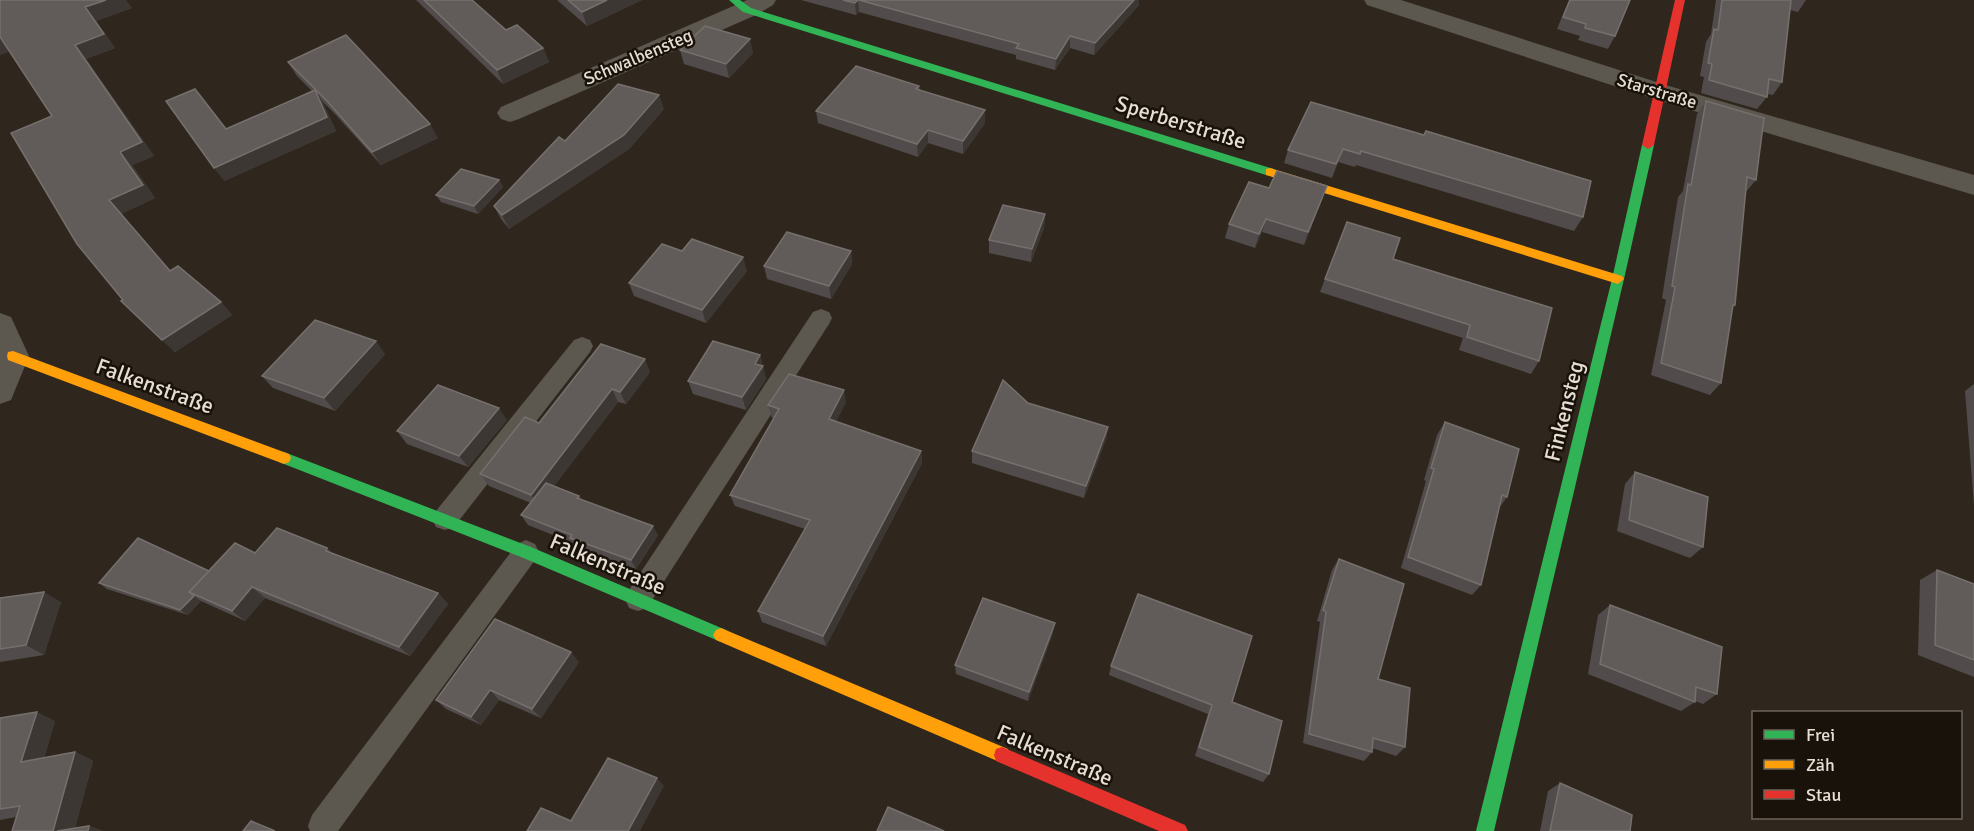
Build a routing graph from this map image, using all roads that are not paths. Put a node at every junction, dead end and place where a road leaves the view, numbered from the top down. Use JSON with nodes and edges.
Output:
{"nodes":[{"id":1,"x":1376,"y":0,"type":"edge"},
{"id":2,"x":1680,"y":0,"type":"edge"},
{"id":3,"x":748,"y":3,"type":"edge"},
{"id":4,"x":1660,"y":93,"type":"junction"},
{"id":5,"x":510,"y":113,"type":"dead end"},
{"id":6,"x":1974,"y":185,"type":"edge"},
{"id":7,"x":1618,"y":279,"type":"junction"},
{"id":8,"x":821,"y":318,"type":"dead end"},
{"id":9,"x":0,"y":325,"type":"edge"},
{"id":10,"x":582,"y":346,"type":"dead end"},
{"id":11,"x":13,"y":356,"type":"junction"},
{"id":12,"x":0,"y":391,"type":"edge"},
{"id":13,"x":445,"y":519,"type":"junction"},
{"id":14,"x":526,"y":552,"type":"junction"},
{"id":15,"x":638,"y":599,"type":"junction"},
{"id":16,"x":323,"y":826,"type":"dead end"},
{"id":17,"x":1179,"y":831,"type":"edge"},
{"id":18,"x":1485,"y":831,"type":"edge"}],
"edges":[{"from":1,"to":4,"type":"street","name":"Starstraße"},
{"from":2,"to":4,"type":"street","name":"Finkensteg"},
{"from":3,"to":5,"type":"street","name":"Schwalbensteg"},
{"from":3,"to":7,"type":"street","name":"Sperberstraße"},
{"from":4,"to":6,"type":"street","name":"Starstraße"},
{"from":4,"to":7,"type":"street","name":"Finkensteg"},
{"from":7,"to":18,"type":"street","name":"Finkensteg"},
{"from":8,"to":15,"type":"lane"},
{"from":9,"to":11,"type":"street"},
{"from":10,"to":13,"type":"lane"},
{"from":11,"to":12,"type":"street"},
{"from":11,"to":13,"type":"street","name":"Falkenstraße"},
{"from":13,"to":14,"type":"street","name":"Falkenstraße"},
{"from":14,"to":15,"type":"street","name":"Falkenstraße"},
{"from":14,"to":16,"type":"lane"},
{"from":15,"to":17,"type":"street","name":"Falkenstraße"}]}
